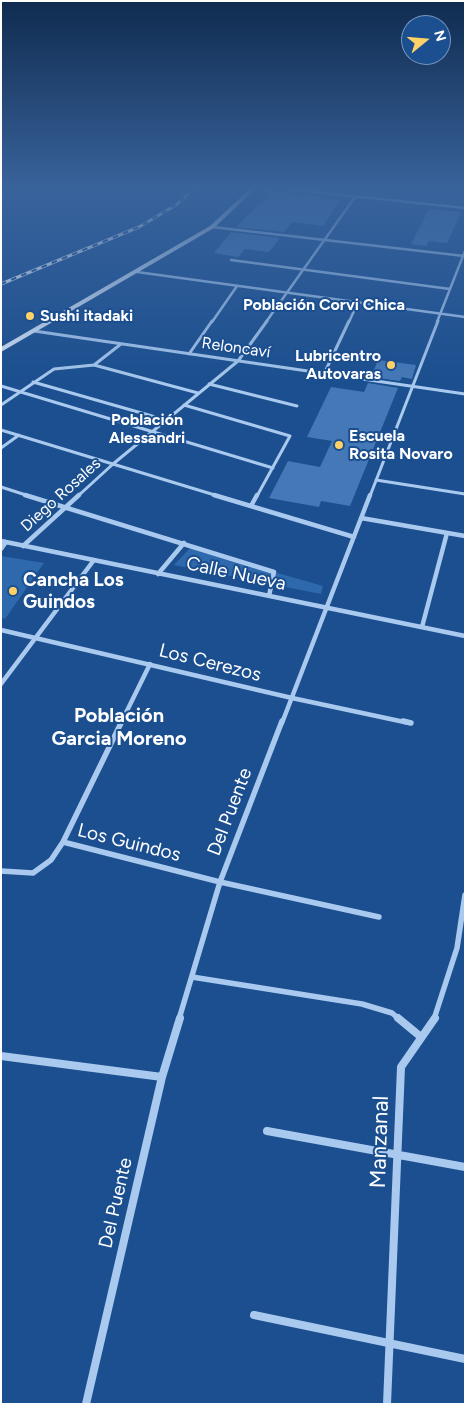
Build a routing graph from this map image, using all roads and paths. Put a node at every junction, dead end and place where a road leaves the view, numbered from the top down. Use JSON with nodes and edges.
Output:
{"nodes":[{"id":1,"x":168,"y":254,"type":"edge"},
{"id":2,"x":315,"y":254,"type":"edge"},
{"id":3,"x":464,"y":254,"type":"edge"},
{"id":4,"x":231,"y":260,"type":"dead end"},
{"id":5,"x":303,"y":270,"type":"junction"},
{"id":6,"x":137,"y":272,"type":"junction"},
{"id":7,"x":237,"y":286,"type":"junction"},
{"id":8,"x":450,"y":289,"type":"junction"},
{"id":9,"x":287,"y":292,"type":"junction"},
{"id":10,"x":358,"y":302,"type":"junction"},
{"id":11,"x":441,"y":313,"type":"junction"},
{"id":12,"x":465,"y":317,"type":"edge"},
{"id":13,"x":34,"y":331,"type":"junction"},
{"id":14,"x":121,"y":344,"type":"junction"},
{"id":15,"x":1,"y":350,"type":"edge"},
{"id":16,"x":189,"y":354,"type":"junction"},
{"id":17,"x":238,"y":361,"type":"junction"},
{"id":18,"x":94,"y":365,"type":"junction"},
{"id":19,"x":324,"y":374,"type":"junction"},
{"id":20,"x":32,"y":382,"type":"junction"},
{"id":21,"x":209,"y":384,"type":"junction"},
{"id":22,"x":1,"y":386,"type":"edge"},
{"id":23,"x":412,"y":386,"type":"junction"},
{"id":24,"x":18,"y":391,"type":"junction"},
{"id":25,"x":198,"y":393,"type":"junction"},
{"id":26,"x":465,"y":394,"type":"edge"},
{"id":27,"x":1,"y":405,"type":"edge"},
{"id":28,"x":184,"y":405,"type":"junction"},
{"id":29,"x":297,"y":406,"type":"dead end"},
{"id":30,"x":166,"y":420,"type":"junction"},
{"id":31,"x":1,"y":430,"type":"edge"},
{"id":32,"x":152,"y":432,"type":"junction"},
{"id":33,"x":18,"y":436,"type":"junction"},
{"id":34,"x":1,"y":448,"type":"edge"},
{"id":35,"x":114,"y":464,"type":"junction"},
{"id":36,"x":273,"y":468,"type":"junction"},
{"id":37,"x":376,"y":480,"type":"junction"},
{"id":38,"x":1,"y":487,"type":"edge"},
{"id":39,"x":465,"y":494,"type":"edge"},
{"id":40,"x":251,"y":506,"type":"junction"},
{"id":41,"x":68,"y":507,"type":"junction"},
{"id":42,"x":362,"y":518,"type":"junction"},
{"id":43,"x":447,"y":533,"type":"junction"},
{"id":44,"x":465,"y":536,"type":"edge"},
{"id":45,"x":354,"y":537,"type":"junction"},
{"id":46,"x":4,"y":542,"type":"edge"},
{"id":47,"x":184,"y":544,"type":"junction"},
{"id":48,"x":23,"y":546,"type":"junction"},
{"id":49,"x":1,"y":549,"type":"edge"},
{"id":50,"x":94,"y":560,"type":"junction"},
{"id":51,"x":158,"y":574,"type":"junction"},
{"id":52,"x":269,"y":596,"type":"junction"},
{"id":53,"x":327,"y":608,"type":"junction"},
{"id":54,"x":422,"y":627,"type":"junction"},
{"id":55,"x":1,"y":630,"type":"edge"},
{"id":56,"x":465,"y":636,"type":"edge"},
{"id":57,"x":36,"y":637,"type":"junction"},
{"id":58,"x":150,"y":664,"type":"junction"},
{"id":59,"x":1,"y":684,"type":"edge"},
{"id":60,"x":292,"y":698,"type":"junction"},
{"id":61,"x":411,"y":723,"type":"dead end"},
{"id":62,"x":63,"y":842,"type":"junction"},
{"id":63,"x":1,"y":871,"type":"edge"},
{"id":64,"x":220,"y":882,"type":"junction"},
{"id":65,"x":465,"y":895,"type":"edge"},
{"id":66,"x":379,"y":918,"type":"dead end"},
{"id":67,"x":192,"y":977,"type":"junction"},
{"id":68,"x":421,"y":1037,"type":"junction"},
{"id":69,"x":1,"y":1056,"type":"edge"},
{"id":70,"x":162,"y":1077,"type":"junction"},
{"id":71,"x":267,"y":1131,"type":"dead end"},
{"id":72,"x":399,"y":1154,"type":"junction"},
{"id":73,"x":465,"y":1167,"type":"edge"},
{"id":74,"x":254,"y":1315,"type":"dead end"},
{"id":75,"x":390,"y":1343,"type":"junction"},
{"id":76,"x":465,"y":1358,"type":"edge"},
{"id":77,"x":86,"y":1404,"type":"edge"},
{"id":78,"x":387,"y":1404,"type":"edge"}],
"edges":[{"from":1,"to":6,"type":"main road"},
{"from":2,"to":5,"type":"street","name":"Diego Rosales"},
{"from":3,"to":8,"type":"street","name":"Del Puente"},
{"from":4,"to":5,"type":"street"},
{"from":5,"to":8,"type":"street"},
{"from":5,"to":9,"type":"street","name":"Diego Rosales"},
{"from":6,"to":7,"type":"street"},
{"from":6,"to":13,"type":"main road"},
{"from":7,"to":9,"type":"street"},
{"from":7,"to":16,"type":"street"},
{"from":8,"to":11,"type":"street","name":"Del Puente"},
{"from":9,"to":10,"type":"street"},
{"from":9,"to":17,"type":"street","name":"Diego Rosales"},
{"from":10,"to":11,"type":"street"},
{"from":10,"to":19,"type":"street"},
{"from":11,"to":12,"type":"street"},
{"from":11,"to":23,"type":"street","name":"Del Puente"},
{"from":13,"to":14,"type":"street","name":"Reloncaví"},
{"from":13,"to":15,"type":"main road"},
{"from":14,"to":16,"type":"street","name":"Reloncaví"},
{"from":14,"to":18,"type":"street"},
{"from":16,"to":17,"type":"street","name":"Reloncaví"},
{"from":17,"to":19,"type":"street","name":"Reloncaví"},
{"from":17,"to":21,"type":"street","name":"Diego Rosales"},
{"from":18,"to":20,"type":"street"},
{"from":18,"to":25,"type":"street"},
{"from":19,"to":23,"type":"street","name":"Reloncaví"},
{"from":20,"to":24,"type":"street"},
{"from":20,"to":30,"type":"street"},
{"from":21,"to":25,"type":"street","name":"Diego Rosales"},
{"from":21,"to":29,"type":"street"},
{"from":22,"to":24,"type":"street"},
{"from":23,"to":26,"type":"street","name":"Reloncaví"},
{"from":23,"to":37,"type":"street","name":"Del Puente"},
{"from":24,"to":27,"type":"street"},
{"from":24,"to":32,"type":"street"},
{"from":25,"to":28,"type":"street","name":"Diego Rosales"},
{"from":28,"to":30,"type":"street","name":"Diego Rosales"},
{"from":28,"to":36,"type":"street"},
{"from":30,"to":32,"type":"street","name":"Diego Rosales"},
{"from":31,"to":33,"type":"street"},
{"from":32,"to":35,"type":"street","name":"Diego Rosales"},
{"from":32,"to":36,"type":"street"},
{"from":33,"to":34,"type":"street"},
{"from":33,"to":35,"type":"street"},
{"from":35,"to":40,"type":"street"},
{"from":35,"to":41,"type":"street","name":"Diego Rosales"},
{"from":36,"to":40,"type":"street"},
{"from":37,"to":39,"type":"street"},
{"from":37,"to":42,"type":"street","name":"Del Puente"},
{"from":38,"to":41,"type":"street"},
{"from":40,"to":45,"type":"street"},
{"from":41,"to":47,"type":"street"},
{"from":41,"to":48,"type":"street","name":"Diego Rosales"},
{"from":42,"to":43,"type":"street"},
{"from":42,"to":45,"type":"street","name":"Del Puente"},
{"from":43,"to":44,"type":"street"},
{"from":43,"to":54,"type":"street"},
{"from":45,"to":53,"type":"street","name":"Del Puente"},
{"from":46,"to":48,"type":"street","name":"Calle Nueva"},
{"from":46,"to":49,"type":"street"},
{"from":47,"to":51,"type":"street"},
{"from":47,"to":52,"type":"street"},
{"from":48,"to":50,"type":"street","name":"Calle Nueva"},
{"from":50,"to":51,"type":"street","name":"Calle Nueva"},
{"from":50,"to":57,"type":"street"},
{"from":51,"to":52,"type":"street","name":"Calle Nueva"},
{"from":52,"to":53,"type":"street","name":"Calle Nueva"},
{"from":53,"to":54,"type":"street","name":"Calle Nueva"},
{"from":53,"to":60,"type":"street","name":"Del Puente"},
{"from":54,"to":56,"type":"street","name":"Calle Nueva"},
{"from":55,"to":57,"type":"street","name":"Los Cerezos"},
{"from":57,"to":58,"type":"street","name":"Los Cerezos"},
{"from":57,"to":59,"type":"street"},
{"from":58,"to":60,"type":"street","name":"Los Cerezos"},
{"from":58,"to":62,"type":"street"},
{"from":60,"to":61,"type":"street","name":"Los Cerezos"},
{"from":60,"to":64,"type":"street","name":"Del Puente"},
{"from":62,"to":63,"type":"street","name":"Los Guindos"},
{"from":62,"to":64,"type":"street","name":"Los Guindos"},
{"from":64,"to":66,"type":"street","name":"Los Guindos"},
{"from":64,"to":67,"type":"street","name":"Del Puente"},
{"from":65,"to":68,"type":"street","name":"Manzanal"},
{"from":67,"to":68,"type":"street"},
{"from":67,"to":70,"type":"street","name":"Del Puente"},
{"from":68,"to":72,"type":"street","name":"Manzanal"},
{"from":69,"to":70,"type":"street"},
{"from":70,"to":77,"type":"street","name":"Del Puente"},
{"from":71,"to":72,"type":"street"},
{"from":72,"to":73,"type":"street"},
{"from":72,"to":75,"type":"street","name":"Manzanal"},
{"from":74,"to":75,"type":"street"},
{"from":75,"to":76,"type":"street"},
{"from":75,"to":78,"type":"street","name":"Manzanal"}]}
